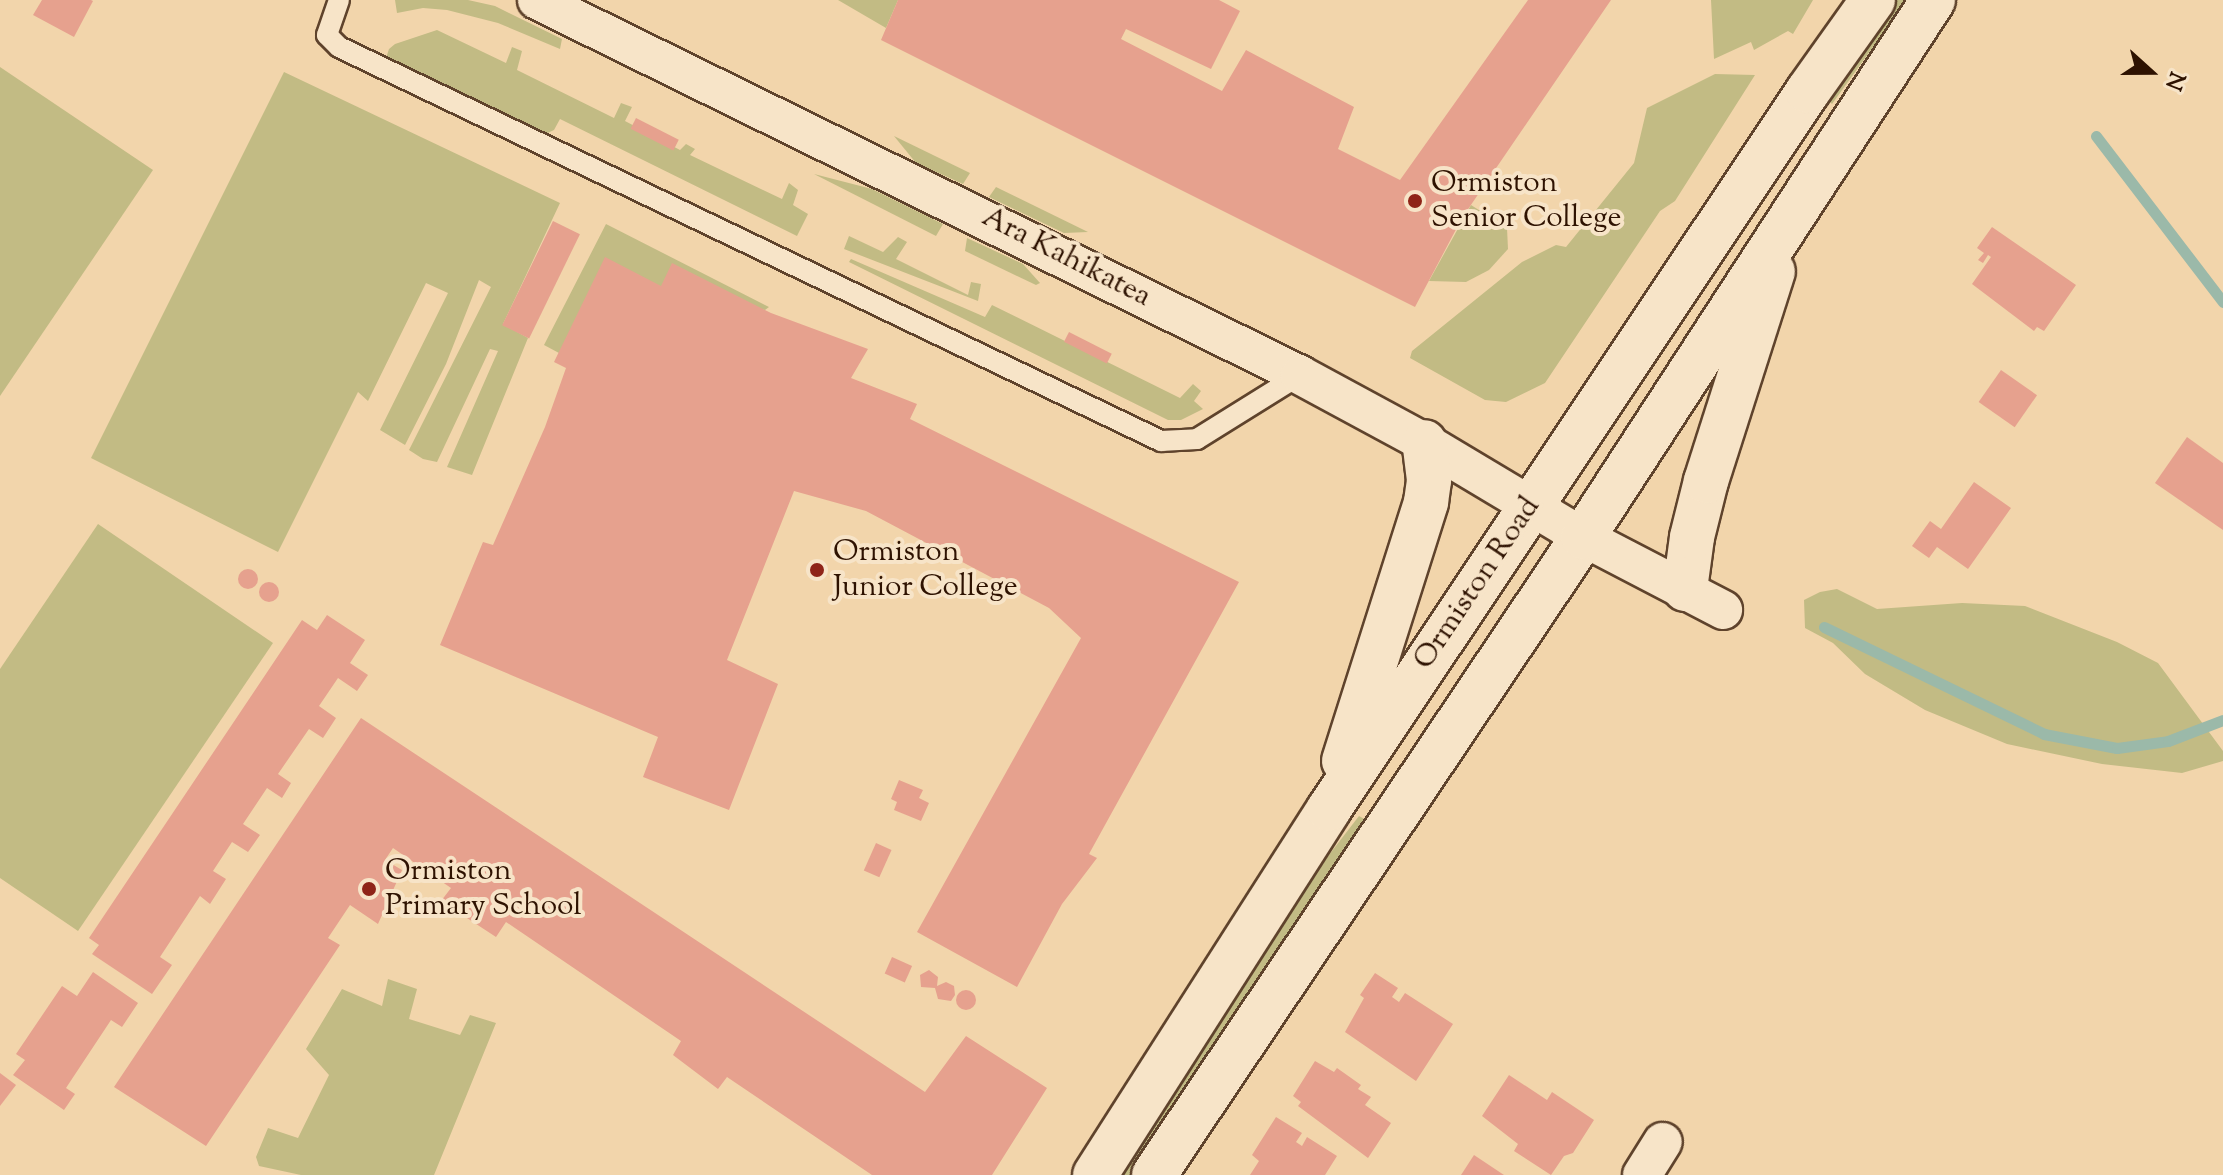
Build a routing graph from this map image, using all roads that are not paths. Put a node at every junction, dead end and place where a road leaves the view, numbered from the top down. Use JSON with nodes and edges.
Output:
{"nodes":[{"id":1,"x":339,"y":0,"type":"edge"},
{"id":2,"x":537,"y":0,"type":"edge"},
{"id":3,"x":1933,"y":0,"type":"edge"},
{"id":4,"x":1867,"y":4,"type":"edge"},
{"id":5,"x":1789,"y":219,"type":"junction"},
{"id":6,"x":1300,"y":375,"type":"junction"},
{"id":7,"x":1424,"y":442,"type":"junction"},
{"id":8,"x":1531,"y":505,"type":"junction"},
{"id":9,"x":1583,"y":537,"type":"junction"},
{"id":10,"x":1685,"y":589,"type":"junction"},
{"id":11,"x":1723,"y":610,"type":"dead end"},
{"id":12,"x":1329,"y":809,"type":"junction"},
{"id":13,"x":1663,"y":1142,"type":"dead end"},
{"id":14,"x":1095,"y":1175,"type":"edge"},
{"id":15,"x":1154,"y":1175,"type":"edge"},
{"id":16,"x":1642,"y":1175,"type":"edge"}],
"edges":[{"from":1,"to":6,"type":"lane"},
{"from":2,"to":6,"type":"street","name":"Ara Kahikatea"},
{"from":3,"to":5,"type":"main road","name":"Ormiston Road"},
{"from":4,"to":8,"type":"main road","name":"Ormiston Road"},
{"from":5,"to":9,"type":"main road","name":"Ormiston Road"},
{"from":5,"to":10,"type":"main road"},
{"from":6,"to":7,"type":"street","name":"Ara Kahikatea"},
{"from":7,"to":8,"type":"street","name":"Ara Kahikatea"},
{"from":7,"to":12,"type":"main road"},
{"from":8,"to":9,"type":"street","name":"Ara Kahikatea"},
{"from":8,"to":12,"type":"main road","name":"Ormiston Road"},
{"from":9,"to":10,"type":"street","name":"Ara Kahikatea"},
{"from":9,"to":15,"type":"main road","name":"Ormiston Road"},
{"from":10,"to":11,"type":"street","name":"Ara Kahikatea"},
{"from":12,"to":14,"type":"main road","name":"Ormiston Road"},
{"from":13,"to":16,"type":"street"}]}
